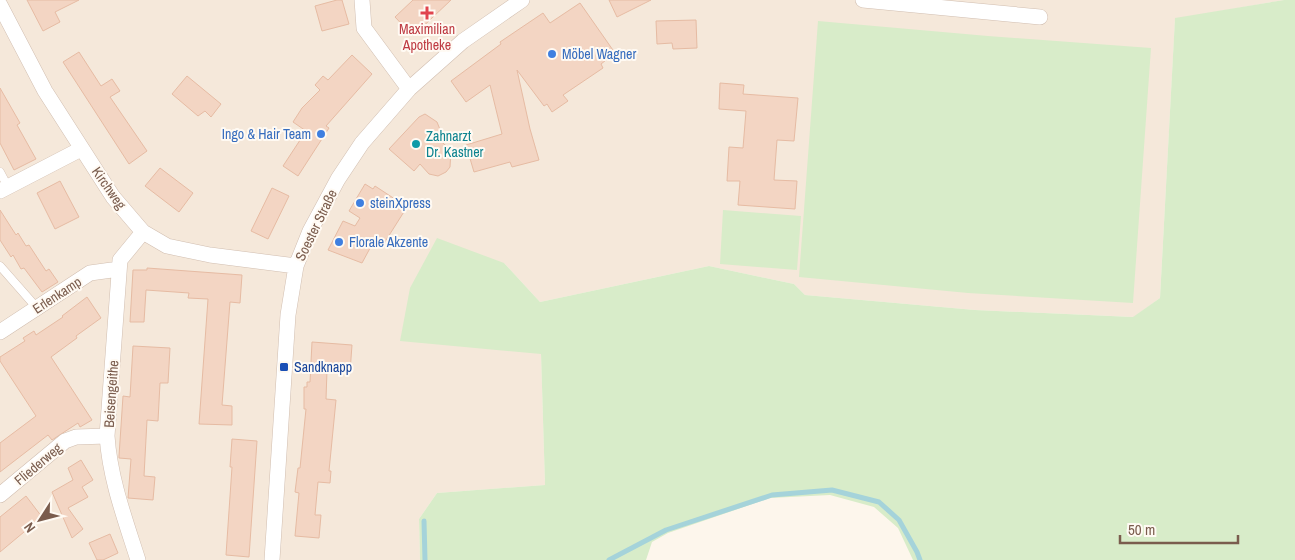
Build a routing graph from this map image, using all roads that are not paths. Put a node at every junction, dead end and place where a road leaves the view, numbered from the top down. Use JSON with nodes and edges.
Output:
{"nodes":[{"id":1,"x":362,"y":0,"type":"edge"},
{"id":2,"x":522,"y":0,"type":"edge"},
{"id":3,"x":864,"y":0,"type":"edge"},
{"id":4,"x":0,"y":4,"type":"edge"},
{"id":5,"x":1040,"y":17,"type":"dead end"},
{"id":6,"x":4,"y":21,"type":"edge"},
{"id":7,"x":409,"y":89,"type":"junction"},
{"id":8,"x":81,"y":149,"type":"junction"},
{"id":9,"x":0,"y":172,"type":"edge"},
{"id":10,"x":4,"y":189,"type":"edge"},
{"id":11,"x":143,"y":232,"type":"junction"},
{"id":12,"x":0,"y":266,"type":"edge"},
{"id":13,"x":296,"y":266,"type":"junction"},
{"id":14,"x":119,"y":269,"type":"junction"},
{"id":15,"x":37,"y":308,"type":"junction"},
{"id":16,"x":0,"y":332,"type":"edge"},
{"id":17,"x":108,"y":436,"type":"junction"},
{"id":18,"x":0,"y":495,"type":"edge"},
{"id":19,"x":138,"y":560,"type":"edge"},
{"id":20,"x":272,"y":560,"type":"edge"}],
"edges":[{"from":1,"to":7,"type":"street"},
{"from":2,"to":7,"type":"street","name":"Soester Straße"},
{"from":3,"to":5,"type":"street"},
{"from":4,"to":6,"type":"street","name":"Kirchweg"},
{"from":6,"to":8,"type":"street","name":"Kirchweg"},
{"from":7,"to":13,"type":"street","name":"Soester Straße"},
{"from":8,"to":10,"type":"street"},
{"from":8,"to":11,"type":"street","name":"Kirchweg"},
{"from":9,"to":10,"type":"lane"},
{"from":11,"to":13,"type":"street","name":"Kirchweg"},
{"from":11,"to":14,"type":"street","name":"Beisengeithe"},
{"from":12,"to":15,"type":"lane"},
{"from":13,"to":20,"type":"street","name":"Soester Straße"},
{"from":14,"to":15,"type":"street","name":"Erlenkamp"},
{"from":14,"to":17,"type":"street","name":"Beisengeithe"},
{"from":15,"to":16,"type":"street","name":"Erlenkamp"},
{"from":17,"to":18,"type":"street","name":"Fliederweg"},
{"from":17,"to":19,"type":"street","name":"Beisengeithe"}]}
